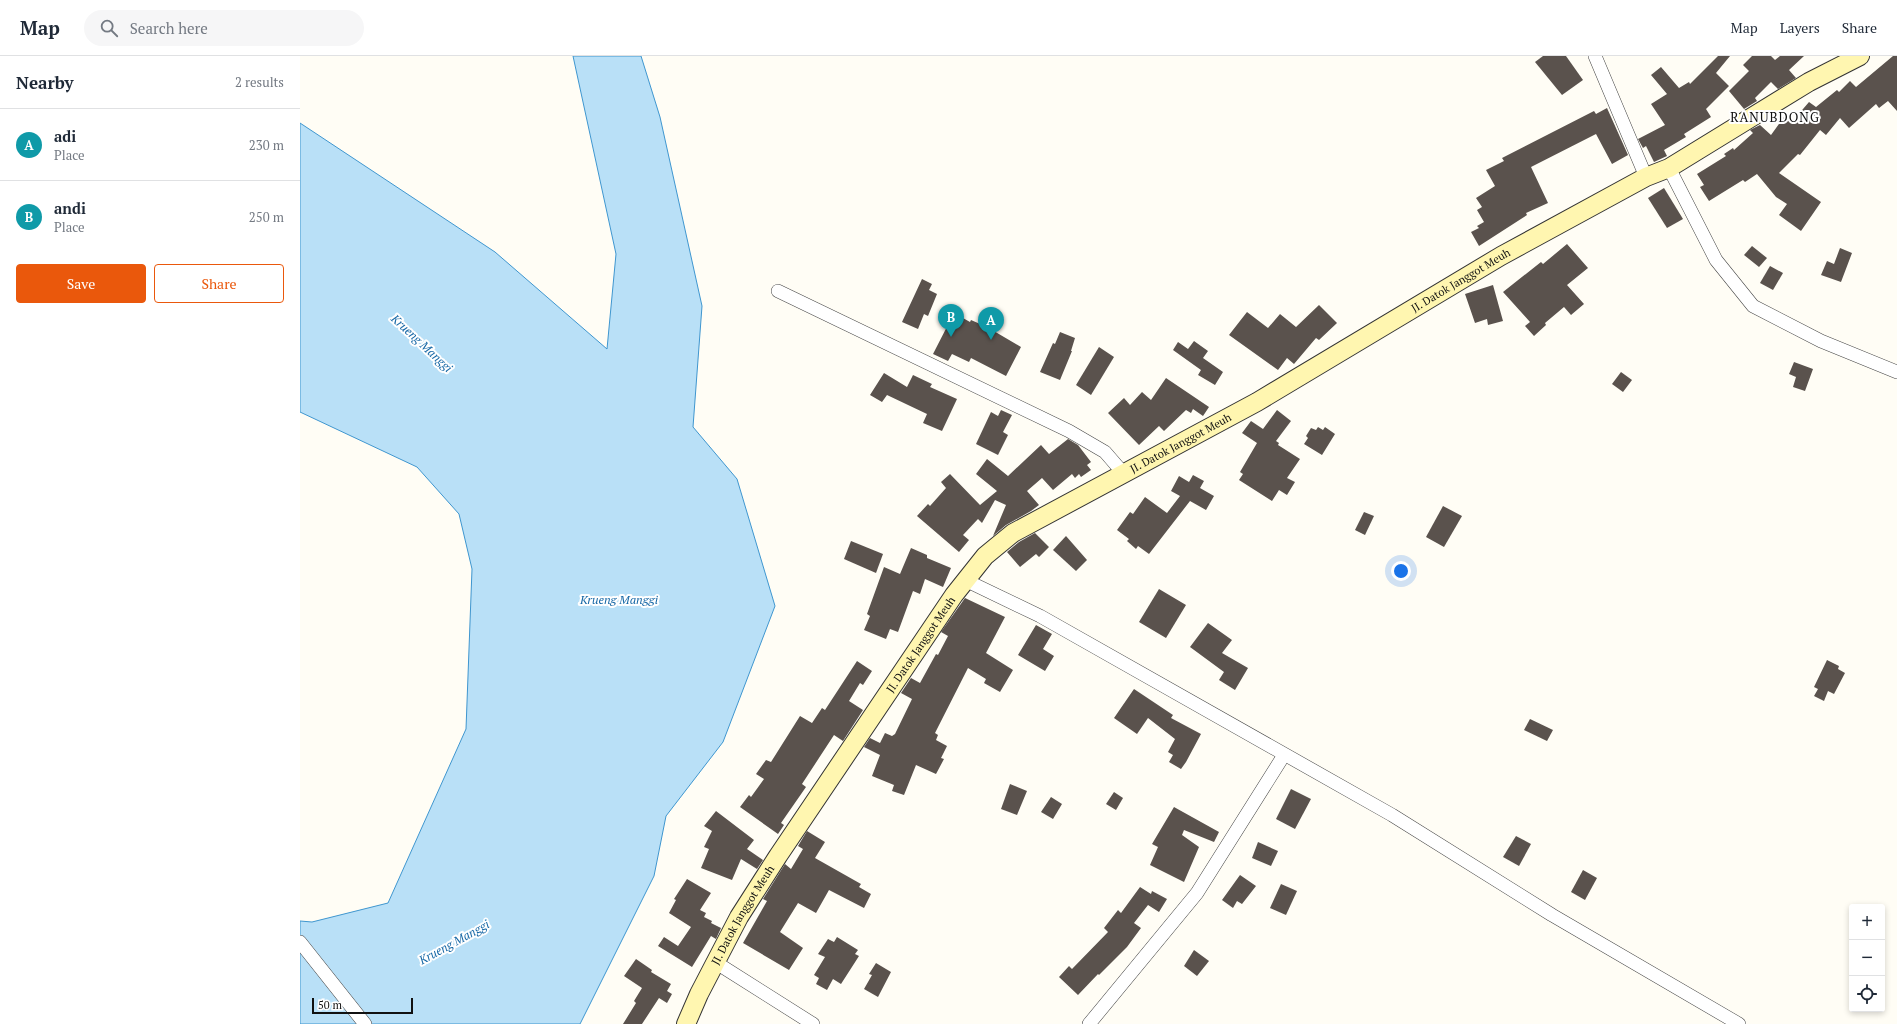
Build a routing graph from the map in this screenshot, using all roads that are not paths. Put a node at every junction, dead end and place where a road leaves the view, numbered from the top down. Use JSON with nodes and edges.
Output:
{"nodes":[{"id":1,"x":1595,"y":56,"type":"edge"},
{"id":2,"x":1860,"y":56,"type":"edge"},
{"id":3,"x":1669,"y":168,"type":"junction"},
{"id":4,"x":1646,"y":177,"type":"junction"},
{"id":5,"x":778,"y":291,"type":"dead end"},
{"id":6,"x":1897,"y":372,"type":"edge"},
{"id":7,"x":1124,"y":474,"type":"junction"},
{"id":8,"x":965,"y":580,"type":"junction"},
{"id":9,"x":1284,"y":755,"type":"junction"},
{"id":10,"x":300,"y":942,"type":"edge"},
{"id":11,"x":715,"y":962,"type":"junction"},
{"id":12,"x":365,"y":1024,"type":"edge"},
{"id":13,"x":686,"y":1024,"type":"edge"},
{"id":14,"x":813,"y":1024,"type":"edge"},
{"id":15,"x":1089,"y":1024,"type":"edge"},
{"id":16,"x":1738,"y":1024,"type":"edge"}],
"edges":[{"from":1,"to":4,"type":"street"},
{"from":2,"to":3,"type":"street","name":"JI. Datok Janggot Meuh"},
{"from":3,"to":4,"type":"street","name":"JI. Datok Janggot Meuh"},
{"from":3,"to":6,"type":"street"},
{"from":4,"to":7,"type":"street","name":"JI. Datok Janggot Meuh"},
{"from":5,"to":7,"type":"street"},
{"from":7,"to":8,"type":"street","name":"JI. Datok Janggot Meuh"},
{"from":8,"to":9,"type":"street"},
{"from":8,"to":11,"type":"street","name":"JI. Datok Janggot Meuh"},
{"from":9,"to":15,"type":"street"},
{"from":9,"to":16,"type":"street"},
{"from":10,"to":12,"type":"street"},
{"from":11,"to":13,"type":"street","name":"JI. Datok Janggot Meuh"},
{"from":11,"to":14,"type":"street"}]}
